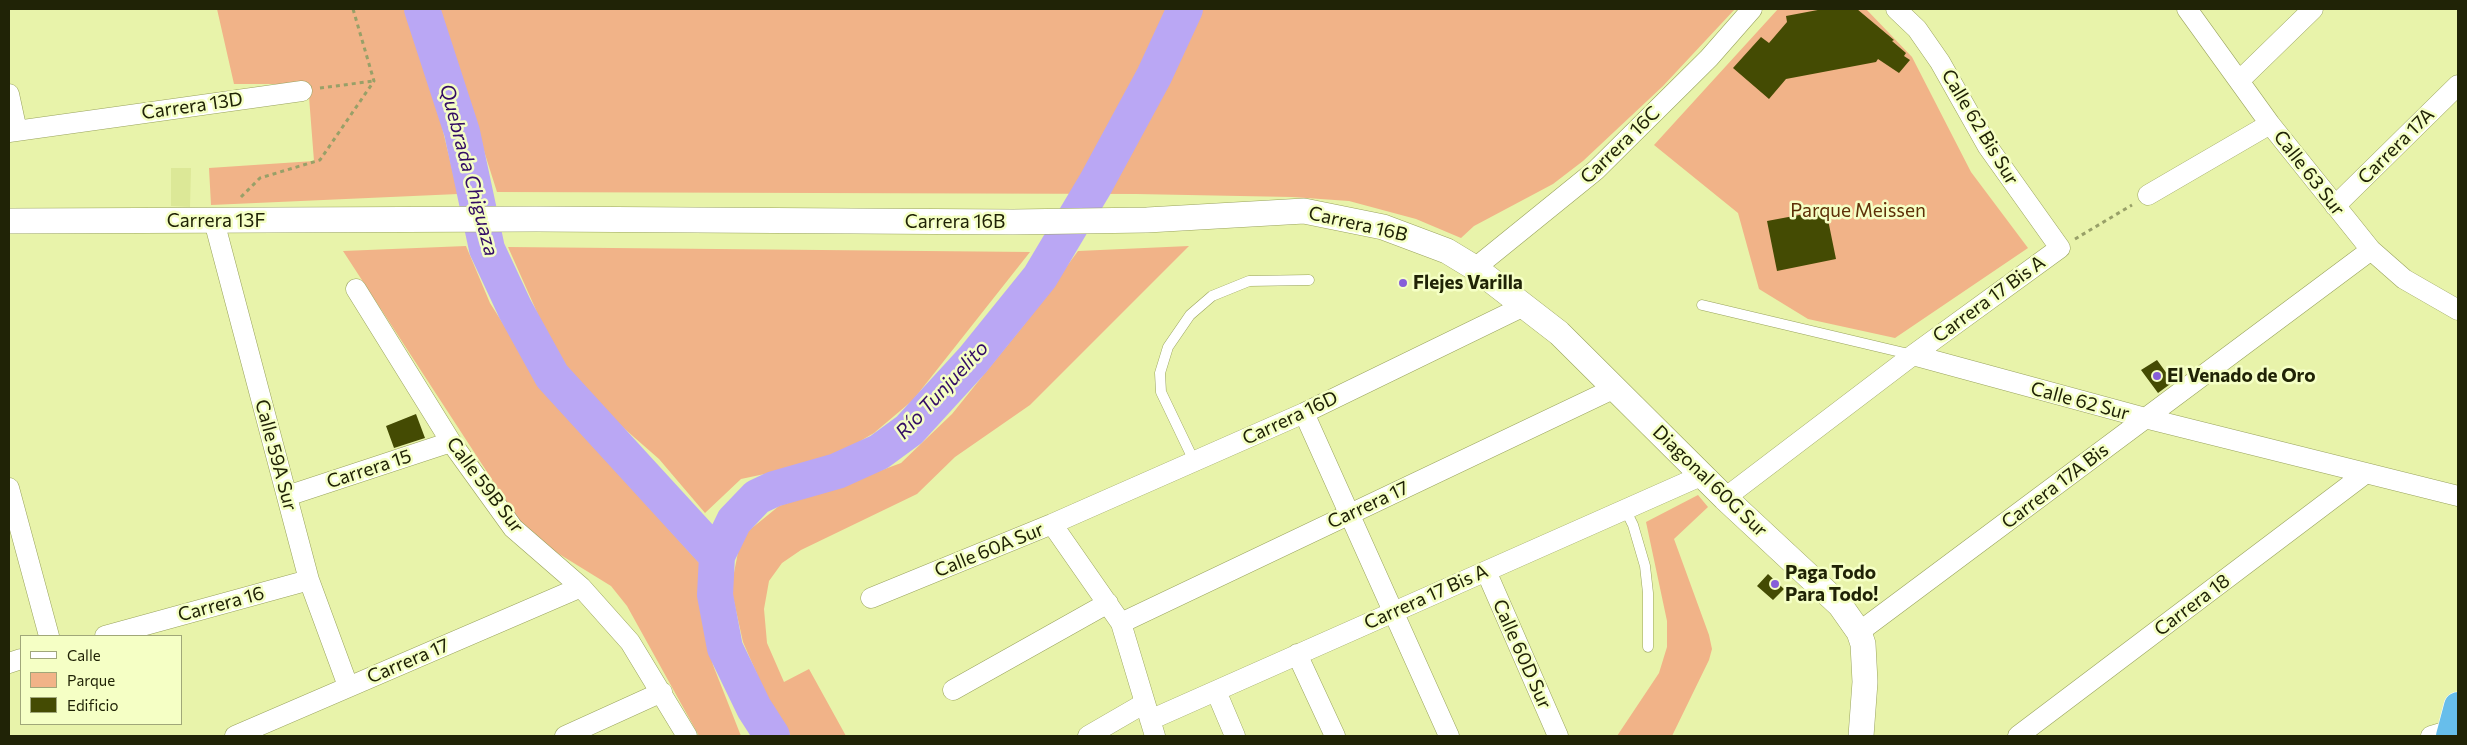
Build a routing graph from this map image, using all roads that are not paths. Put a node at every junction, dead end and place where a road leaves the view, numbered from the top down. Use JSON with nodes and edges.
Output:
{"nodes":[{"id":1,"x":1752,"y":9,"type":"edge"},
{"id":2,"x":1896,"y":9,"type":"edge"},
{"id":3,"x":2187,"y":9,"type":"edge"},
{"id":4,"x":2314,"y":9,"type":"edge"},
{"id":5,"x":2239,"y":81,"type":"junction"},
{"id":6,"x":2458,"y":85,"type":"edge"},
{"id":7,"x":302,"y":91,"type":"road end"},
{"id":8,"x":9,"y":94,"type":"edge"},
{"id":9,"x":2270,"y":124,"type":"junction"},
{"id":10,"x":13,"y":131,"type":"edge"},
{"id":11,"x":2148,"y":195,"type":"road end"},
{"id":12,"x":2334,"y":206,"type":"junction"},
{"id":13,"x":423,"y":220,"type":"joint"},
{"id":14,"x":9,"y":221,"type":"edge"},
{"id":15,"x":214,"y":221,"type":"junction"},
{"id":16,"x":2060,"y":248,"type":"joint"},
{"id":17,"x":2370,"y":250,"type":"junction"},
{"id":18,"x":1475,"y":268,"type":"junction"},
{"id":19,"x":1309,"y":280,"type":"dead end"},
{"id":20,"x":356,"y":289,"type":"dead end"},
{"id":21,"x":2454,"y":302,"type":"edge"},
{"id":22,"x":1526,"y":305,"type":"junction"},
{"id":23,"x":1702,"y":305,"type":"dead end"},
{"id":24,"x":1913,"y":355,"type":"junction"},
{"id":25,"x":1615,"y":388,"type":"junction"},
{"id":26,"x":1304,"y":413,"type":"junction"},
{"id":27,"x":2145,"y":418,"type":"junction"},
{"id":28,"x":452,"y":442,"type":"junction"},
{"id":29,"x":1194,"y":461,"type":"junction"},
{"id":30,"x":2366,"y":473,"type":"junction"},
{"id":31,"x":1703,"y":475,"type":"junction"},
{"id":32,"x":9,"y":491,"type":"edge"},
{"id":33,"x":287,"y":496,"type":"junction"},
{"id":34,"x":2458,"y":496,"type":"edge"},
{"id":35,"x":1725,"y":498,"type":"junction"},
{"id":36,"x":1625,"y":509,"type":"junction"},
{"id":37,"x":1350,"y":513,"type":"junction"},
{"id":38,"x":1052,"y":524,"type":"junction"},
{"id":39,"x":1486,"y":571,"type":"junction"},
{"id":40,"x":309,"y":580,"type":"junction"},
{"id":41,"x":581,"y":587,"type":"junction"},
{"id":42,"x":871,"y":598,"type":"dead end"},
{"id":43,"x":1108,"y":604,"type":"junction"},
{"id":44,"x":1392,"y":612,"type":"junction"},
{"id":45,"x":1121,"y":624,"type":"junction"},
{"id":46,"x":1859,"y":632,"type":"junction"},
{"id":47,"x":49,"y":635,"type":"edge"},
{"id":48,"x":109,"y":635,"type":"edge"},
{"id":49,"x":1648,"y":647,"type":"dead end"},
{"id":50,"x":1297,"y":654,"type":"junction"},
{"id":51,"x":348,"y":686,"type":"junction"},
{"id":52,"x":953,"y":690,"type":"dead end"},
{"id":53,"x":662,"y":692,"type":"junction"},
{"id":54,"x":1216,"y":692,"type":"junction"},
{"id":55,"x":1150,"y":720,"type":"edge"},
{"id":56,"x":235,"y":736,"type":"edge"},
{"id":57,"x":566,"y":736,"type":"edge"},
{"id":58,"x":687,"y":736,"type":"edge"},
{"id":59,"x":1088,"y":736,"type":"edge"},
{"id":60,"x":1235,"y":736,"type":"edge"},
{"id":61,"x":1335,"y":736,"type":"edge"},
{"id":62,"x":1449,"y":736,"type":"edge"},
{"id":63,"x":1558,"y":736,"type":"edge"},
{"id":64,"x":1861,"y":736,"type":"edge"},
{"id":65,"x":2018,"y":736,"type":"edge"}],
"edges":[{"from":1,"to":18,"type":"street","name":"Carrera 16C"},
{"from":2,"to":16,"type":"street","name":"Calle 62 Bis Sur"},
{"from":3,"to":5,"type":"street","name":"Calle 63 Sur"},
{"from":4,"to":5,"type":"street"},
{"from":5,"to":9,"type":"street","name":"Calle 63 Sur"},
{"from":6,"to":12,"type":"street","name":"Carrera 17A"},
{"from":7,"to":10,"type":"street","name":"Carrera 13D"},
{"from":8,"to":10,"type":"street"},
{"from":9,"to":11,"type":"street"},
{"from":9,"to":12,"type":"street","name":"Calle 63 Sur"},
{"from":12,"to":17,"type":"street","name":"Calle 63 Sur"},
{"from":13,"to":15,"type":"street","name":"Carrera 13F"},
{"from":13,"to":18,"type":"street","name":"Carrera 16B"},
{"from":14,"to":15,"type":"street","name":"Carrera 13F"},
{"from":15,"to":33,"type":"street","name":"Calle 59A Sur"},
{"from":16,"to":24,"type":"street","name":"Carrera 17 Bis A"},
{"from":17,"to":21,"type":"street","name":"Calle 63 Sur"},
{"from":17,"to":27,"type":"street","name":"Carrera 17A Bis"},
{"from":18,"to":22,"type":"street","name":"Diagonal 60G Sur"},
{"from":19,"to":29,"type":"lane"},
{"from":20,"to":28,"type":"street","name":"Calle 59B Sur"},
{"from":22,"to":25,"type":"street","name":"Diagonal 60G Sur"},
{"from":22,"to":26,"type":"street","name":"Carrera 16D"},
{"from":23,"to":24,"type":"lane","name":"Calle 62 Sur"},
{"from":24,"to":27,"type":"street","name":"Calle 62 Sur"},
{"from":24,"to":35,"type":"street","name":"Carrera 17 Bis A"},
{"from":25,"to":31,"type":"street","name":"Diagonal 60G Sur"},
{"from":25,"to":37,"type":"street","name":"Carrera 17"},
{"from":26,"to":29,"type":"street","name":"Carrera 16D"},
{"from":26,"to":37,"type":"street"},
{"from":27,"to":30,"type":"street","name":"Calle 62 Sur"},
{"from":27,"to":46,"type":"street","name":"Carrera 17A Bis"},
{"from":28,"to":33,"type":"street","name":"Carrera 15"},
{"from":28,"to":41,"type":"street","name":"Calle 59B Sur"},
{"from":29,"to":38,"type":"street","name":"Carrera 16D"},
{"from":30,"to":34,"type":"street","name":"Calle 62 Sur"},
{"from":30,"to":65,"type":"street","name":"Carrera 18"},
{"from":31,"to":35,"type":"street","name":"Diagonal 60G Sur"},
{"from":31,"to":36,"type":"street","name":"Carrera 17 Bis A"},
{"from":32,"to":47,"type":"street"},
{"from":33,"to":40,"type":"street","name":"Calle 59A Sur"},
{"from":35,"to":46,"type":"street","name":"Diagonal 60G Sur"},
{"from":36,"to":39,"type":"street","name":"Carrera 17 Bis A"},
{"from":36,"to":49,"type":"lane"},
{"from":37,"to":44,"type":"street"},
{"from":37,"to":45,"type":"street","name":"Carrera 17"},
{"from":38,"to":42,"type":"street","name":"Calle 60A Sur"},
{"from":38,"to":43,"type":"street","name":"Calle 60A Sur"},
{"from":39,"to":44,"type":"street","name":"Carrera 17 Bis A"},
{"from":39,"to":63,"type":"street","name":"Calle 60D Sur"},
{"from":40,"to":48,"type":"street","name":"Carrera 16"},
{"from":40,"to":51,"type":"street","name":"Calle 59A Sur"},
{"from":41,"to":51,"type":"street","name":"Carrera 17"},
{"from":41,"to":53,"type":"street","name":"Calle 59B Sur"},
{"from":43,"to":45,"type":"street","name":"Calle 60A Sur"},
{"from":43,"to":52,"type":"street"},
{"from":44,"to":50,"type":"street","name":"Carrera 17 Bis A"},
{"from":44,"to":62,"type":"street"},
{"from":45,"to":55,"type":"street","name":"Calle 60A Sur"},
{"from":46,"to":64,"type":"street","name":"Diagonal 60G Sur"},
{"from":50,"to":54,"type":"street","name":"Carrera 17 Bis A"},
{"from":50,"to":61,"type":"street"},
{"from":51,"to":56,"type":"street","name":"Carrera 17"},
{"from":53,"to":57,"type":"street"},
{"from":53,"to":58,"type":"street","name":"Calle 59B Sur"},
{"from":54,"to":55,"type":"street","name":"Carrera 17 Bis A"},
{"from":54,"to":60,"type":"street"},
{"from":55,"to":59,"type":"street","name":"Carrera 17 Bis A"}]}
